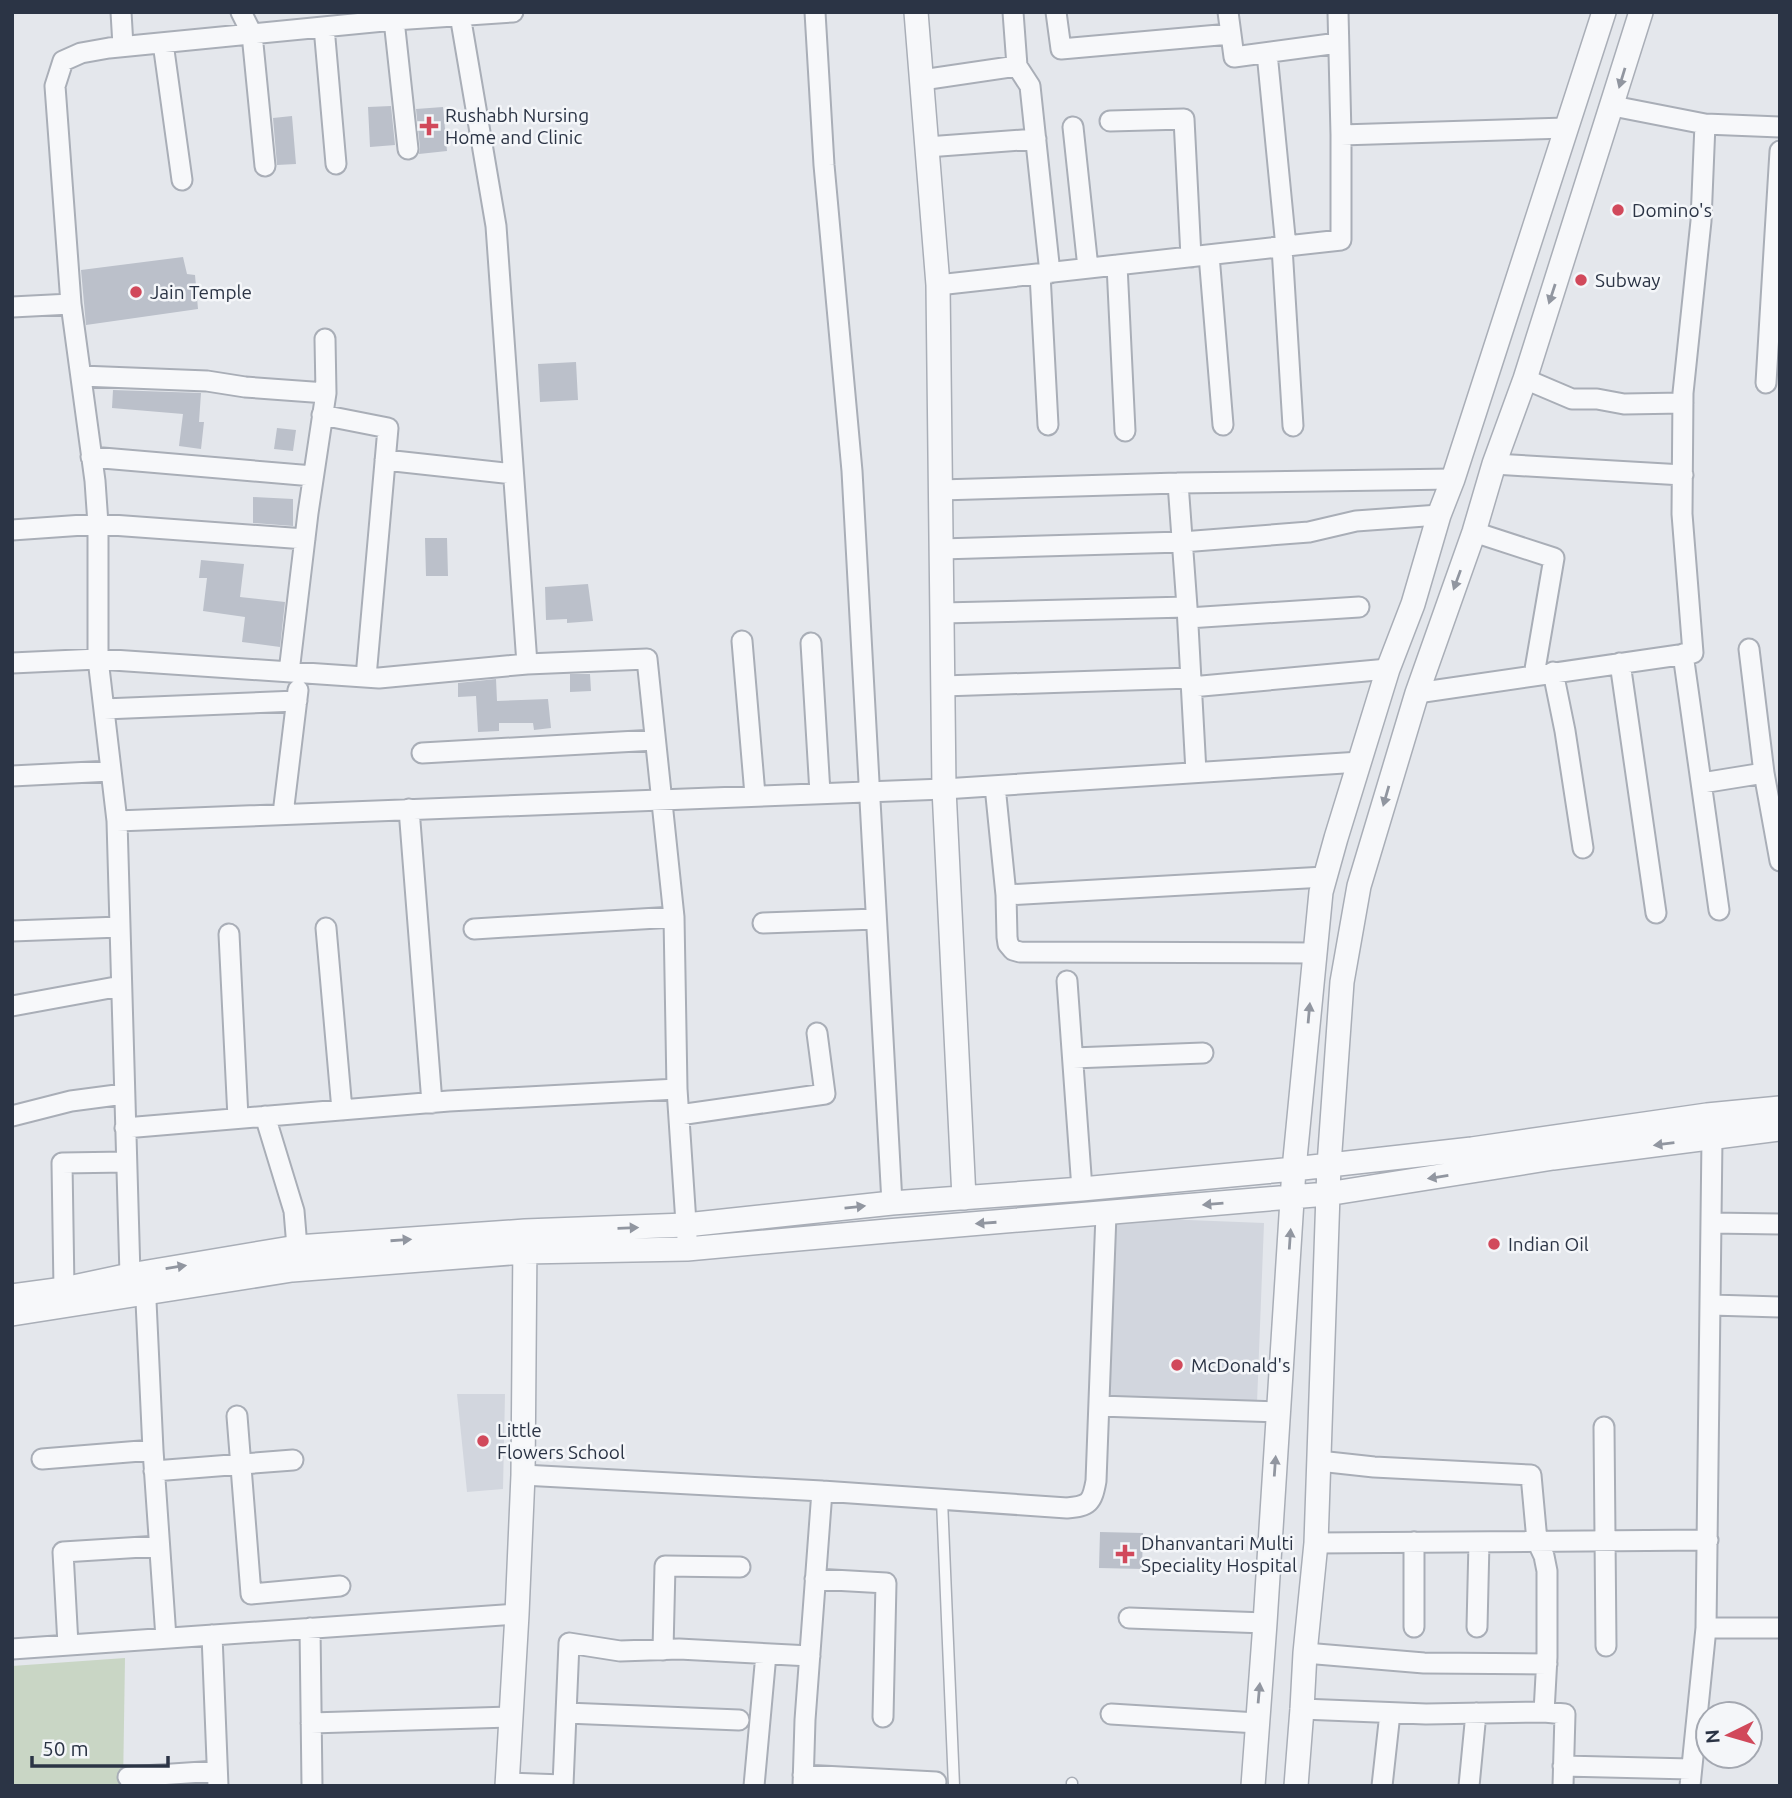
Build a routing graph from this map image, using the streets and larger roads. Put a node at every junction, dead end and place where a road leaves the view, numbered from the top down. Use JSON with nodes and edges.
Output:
{"nodes":[{"id":1,"x":121,"y":12,"type":"edge"},
{"id":2,"x":241,"y":12,"type":"edge"},
{"id":3,"x":513,"y":12,"type":"edge"},
{"id":4,"x":815,"y":12,"type":"edge"},
{"id":5,"x":916,"y":12,"type":"edge"},
{"id":6,"x":1013,"y":12,"type":"edge"},
{"id":7,"x":1056,"y":12,"type":"edge"},
{"id":8,"x":1228,"y":12,"type":"edge"},
{"id":9,"x":1338,"y":12,"type":"edge"},
{"id":10,"x":1604,"y":12,"type":"edge"},
{"id":11,"x":1642,"y":12,"type":"edge"},
{"id":12,"x":418,"y":15,"type":"edge"},
{"id":13,"x":460,"y":16,"type":"junction"},
{"id":14,"x":394,"y":20,"type":"junction"},
{"id":15,"x":335,"y":22,"type":"edge"},
{"id":16,"x":252,"y":34,"type":"junction"},
{"id":17,"x":1230,"y":34,"type":"junction"},
{"id":18,"x":163,"y":43,"type":"junction"},
{"id":19,"x":1338,"y":43,"type":"junction"},
{"id":20,"x":122,"y":46,"type":"junction"},
{"id":21,"x":1267,"y":53,"type":"junction"},
{"id":22,"x":1017,"y":66,"type":"junction"},
{"id":23,"x":922,"y":80,"type":"junction"},
{"id":24,"x":1613,"y":106,"type":"junction"},
{"id":25,"x":1110,"y":121,"type":"dead end"},
{"id":26,"x":1706,"y":124,"type":"junction"},
{"id":27,"x":1073,"y":127,"type":"dead end"},
{"id":28,"x":1780,"y":127,"type":"edge"},
{"id":29,"x":1566,"y":128,"type":"junction"},
{"id":30,"x":1342,"y":135,"type":"junction"},
{"id":31,"x":1036,"y":139,"type":"junction"},
{"id":32,"x":927,"y":147,"type":"junction"},
{"id":33,"x":408,"y":149,"type":"dead end"},
{"id":34,"x":1780,"y":151,"type":"edge"},
{"id":35,"x":336,"y":164,"type":"dead end"},
{"id":36,"x":265,"y":166,"type":"dead end"},
{"id":37,"x":182,"y":180,"type":"dead end"},
{"id":38,"x":1284,"y":247,"type":"junction"},
{"id":39,"x":1200,"y":256,"type":"junction"},
{"id":40,"x":1117,"y":265,"type":"junction"},
{"id":41,"x":1088,"y":268,"type":"junction"},
{"id":42,"x":1045,"y":273,"type":"junction"},
{"id":43,"x":938,"y":285,"type":"junction"},
{"id":44,"x":71,"y":304,"type":"junction"},
{"id":45,"x":12,"y":307,"type":"edge"},
{"id":46,"x":325,"y":339,"type":"dead end"},
{"id":47,"x":81,"y":376,"type":"junction"},
{"id":48,"x":1525,"y":379,"type":"junction"},
{"id":49,"x":1766,"y":383,"type":"dead end"},
{"id":50,"x":326,"y":393,"type":"junction"},
{"id":51,"x":1683,"y":403,"type":"junction"},
{"id":52,"x":322,"y":415,"type":"junction"},
{"id":53,"x":1048,"y":425,"type":"dead end"},
{"id":54,"x":1223,"y":425,"type":"dead end"},
{"id":55,"x":1293,"y":426,"type":"dead end"},
{"id":56,"x":1125,"y":431,"type":"dead end"},
{"id":57,"x":92,"y":457,"type":"junction"},
{"id":58,"x":385,"y":460,"type":"junction"},
{"id":59,"x":1494,"y":464,"type":"junction"},
{"id":60,"x":513,"y":474,"type":"junction"},
{"id":61,"x":1682,"y":475,"type":"junction"},
{"id":62,"x":313,"y":476,"type":"junction"},
{"id":63,"x":1453,"y":479,"type":"junction"},
{"id":64,"x":1178,"y":483,"type":"junction"},
{"id":65,"x":940,"y":490,"type":"junction"},
{"id":66,"x":1439,"y":515,"type":"junction"},
{"id":67,"x":98,"y":524,"type":"junction"},
{"id":68,"x":12,"y":530,"type":"edge"},
{"id":69,"x":1474,"y":532,"type":"junction"},
{"id":70,"x":305,"y":539,"type":"junction"},
{"id":71,"x":1182,"y":541,"type":"junction"},
{"id":72,"x":941,"y":549,"type":"junction"},
{"id":73,"x":1359,"y":607,"type":"dead end"},
{"id":74,"x":942,"y":613,"type":"junction"},
{"id":75,"x":1187,"y":613,"type":"junction"},
{"id":76,"x":742,"y":641,"type":"dead end"},
{"id":77,"x":811,"y":643,"type":"dead end"},
{"id":78,"x":1749,"y":649,"type":"dead end"},
{"id":79,"x":1683,"y":654,"type":"junction"},
{"id":80,"x":98,"y":659,"type":"junction"},
{"id":81,"x":12,"y":663,"type":"edge"},
{"id":82,"x":1620,"y":663,"type":"junction"},
{"id":83,"x":527,"y":664,"type":"junction"},
{"id":84,"x":1388,"y":669,"type":"junction"},
{"id":85,"x":294,"y":672,"type":"junction"},
{"id":86,"x":1544,"y":674,"type":"junction"},
{"id":87,"x":366,"y":677,"type":"junction"},
{"id":88,"x":1191,"y":683,"type":"junction"},
{"id":89,"x":943,"y":686,"type":"junction"},
{"id":90,"x":1416,"y":692,"type":"junction"},
{"id":91,"x":297,"y":701,"type":"junction"},
{"id":92,"x":104,"y":709,"type":"junction"},
{"id":93,"x":656,"y":740,"type":"junction"},
{"id":94,"x":422,"y":753,"type":"dead end"},
{"id":95,"x":1360,"y":762,"type":"junction"},
{"id":96,"x":111,"y":771,"type":"junction"},
{"id":97,"x":1196,"y":772,"type":"junction"},
{"id":98,"x":1764,"y":773,"type":"junction"},
{"id":99,"x":12,"y":776,"type":"edge"},
{"id":100,"x":1702,"y":783,"type":"junction"},
{"id":101,"x":995,"y":786,"type":"junction"},
{"id":102,"x":944,"y":789,"type":"junction"},
{"id":103,"x":869,"y":792,"type":"junction"},
{"id":104,"x":820,"y":793,"type":"junction"},
{"id":105,"x":755,"y":795,"type":"junction"},
{"id":106,"x":662,"y":799,"type":"junction"},
{"id":107,"x":409,"y":809,"type":"junction"},
{"id":108,"x":283,"y":814,"type":"junction"},
{"id":109,"x":117,"y":821,"type":"junction"},
{"id":110,"x":1583,"y":848,"type":"dead end"},
{"id":111,"x":1780,"y":862,"type":"edge"},
{"id":112,"x":1325,"y":877,"type":"junction"},
{"id":113,"x":1006,"y":895,"type":"junction"},
{"id":114,"x":1719,"y":910,"type":"dead end"},
{"id":115,"x":1656,"y":913,"type":"dead end"},
{"id":116,"x":674,"y":917,"type":"junction"},
{"id":117,"x":876,"y":919,"type":"junction"},
{"id":118,"x":763,"y":923,"type":"dead end"},
{"id":119,"x":120,"y":927,"type":"junction"},
{"id":120,"x":326,"y":928,"type":"dead end"},
{"id":121,"x":474,"y":929,"type":"dead end"},
{"id":122,"x":12,"y":931,"type":"edge"},
{"id":123,"x":229,"y":934,"type":"dead end"},
{"id":124,"x":1315,"y":954,"type":"junction"},
{"id":125,"x":1067,"y":981,"type":"dead end"},
{"id":126,"x":121,"y":986,"type":"junction"},
{"id":127,"x":12,"y":1006,"type":"edge"},
{"id":128,"x":817,"y":1033,"type":"dead end"},
{"id":129,"x":1203,"y":1053,"type":"dead end"},
{"id":130,"x":1073,"y":1058,"type":"junction"},
{"id":131,"x":677,"y":1089,"type":"junction"},
{"id":132,"x":124,"y":1094,"type":"junction"},
{"id":133,"x":432,"y":1103,"type":"junction"},
{"id":134,"x":1780,"y":1108,"type":"edge"},
{"id":135,"x":342,"y":1110,"type":"junction"},
{"id":136,"x":679,"y":1115,"type":"junction"},
{"id":137,"x":1707,"y":1115,"type":"junction"},
{"id":138,"x":12,"y":1116,"type":"edge"},
{"id":139,"x":265,"y":1116,"type":"junction"},
{"id":140,"x":238,"y":1118,"type":"junction"},
{"id":141,"x":125,"y":1128,"type":"junction"},
{"id":142,"x":1780,"y":1129,"type":"edge"},
{"id":143,"x":1712,"y":1138,"type":"junction"},
{"id":144,"x":126,"y":1162,"type":"junction"},
{"id":145,"x":1329,"y":1165,"type":"junction"},
{"id":146,"x":1294,"y":1170,"type":"junction"},
{"id":147,"x":1082,"y":1189,"type":"junction"},
{"id":148,"x":1327,"y":1194,"type":"junction"},
{"id":149,"x":1293,"y":1197,"type":"junction"},
{"id":150,"x":964,"y":1198,"type":"junction"},
{"id":151,"x":892,"y":1203,"type":"junction"},
{"id":152,"x":1106,"y":1214,"type":"junction"},
{"id":153,"x":1711,"y":1223,"type":"junction"},
{"id":154,"x":1780,"y":1224,"type":"edge"},
{"id":155,"x":686,"y":1226,"type":"junction"},
{"id":156,"x":525,"y":1242,"type":"junction"},
{"id":157,"x":297,"y":1247,"type":"junction"},
{"id":158,"x":687,"y":1249,"type":"junction"},
{"id":159,"x":140,"y":1280,"type":"junction"},
{"id":160,"x":64,"y":1290,"type":"junction"},
{"id":161,"x":12,"y":1296,"type":"edge"},
{"id":162,"x":1711,"y":1305,"type":"junction"},
{"id":163,"x":1780,"y":1307,"type":"edge"},
{"id":164,"x":12,"y":1314,"type":"edge"},
{"id":165,"x":1099,"y":1406,"type":"junction"},
{"id":166,"x":1279,"y":1412,"type":"junction"},
{"id":167,"x":237,"y":1416,"type":"dead end"},
{"id":168,"x":1604,"y":1427,"type":"dead end"},
{"id":169,"x":153,"y":1450,"type":"junction"},
{"id":170,"x":42,"y":1459,"type":"dead end"},
{"id":171,"x":293,"y":1460,"type":"dead end"},
{"id":172,"x":1319,"y":1461,"type":"junction"},
{"id":173,"x":240,"y":1464,"type":"junction"},
{"id":174,"x":154,"y":1471,"type":"junction"},
{"id":175,"x":523,"y":1475,"type":"junction"},
{"id":176,"x":822,"y":1492,"type":"junction"},
{"id":177,"x":1707,"y":1540,"type":"junction"},
{"id":178,"x":1537,"y":1541,"type":"junction"},
{"id":179,"x":1606,"y":1541,"type":"junction"},
{"id":180,"x":1414,"y":1542,"type":"junction"},
{"id":181,"x":1479,"y":1542,"type":"junction"},
{"id":182,"x":1316,"y":1543,"type":"junction"},
{"id":183,"x":159,"y":1546,"type":"junction"},
{"id":184,"x":740,"y":1567,"type":"dead end"},
{"id":185,"x":815,"y":1579,"type":"junction"},
{"id":186,"x":340,"y":1586,"type":"dead end"},
{"id":187,"x":517,"y":1614,"type":"junction"},
{"id":188,"x":1129,"y":1618,"type":"dead end"},
{"id":189,"x":1265,"y":1623,"type":"junction"},
{"id":190,"x":1478,"y":1627,"type":"dead end"},
{"id":191,"x":310,"y":1628,"type":"junction"},
{"id":192,"x":1414,"y":1628,"type":"dead end"},
{"id":193,"x":1706,"y":1628,"type":"junction"},
{"id":194,"x":1780,"y":1629,"type":"edge"},
{"id":195,"x":212,"y":1635,"type":"junction"},
{"id":196,"x":166,"y":1638,"type":"junction"},
{"id":197,"x":68,"y":1645,"type":"junction"},
{"id":198,"x":1606,"y":1646,"type":"dead end"},
{"id":199,"x":12,"y":1649,"type":"edge"},
{"id":200,"x":663,"y":1650,"type":"junction"},
{"id":201,"x":1305,"y":1653,"type":"junction"},
{"id":202,"x":766,"y":1654,"type":"junction"},
{"id":203,"x":810,"y":1656,"type":"junction"},
{"id":204,"x":1547,"y":1664,"type":"junction"},
{"id":205,"x":1303,"y":1709,"type":"junction"},
{"id":206,"x":1544,"y":1712,"type":"junction"},
{"id":207,"x":566,"y":1713,"type":"junction"},
{"id":208,"x":1390,"y":1713,"type":"junction"},
{"id":209,"x":1476,"y":1713,"type":"junction"},
{"id":210,"x":1111,"y":1714,"type":"dead end"},
{"id":211,"x":511,"y":1717,"type":"junction"},
{"id":212,"x":883,"y":1717,"type":"dead end"},
{"id":213,"x":739,"y":1720,"type":"dead end"},
{"id":214,"x":312,"y":1723,"type":"junction"},
{"id":215,"x":1257,"y":1723,"type":"junction"},
{"id":216,"x":1563,"y":1776,"type":"edge"},
{"id":217,"x":128,"y":1777,"type":"dead end"},
{"id":218,"x":1691,"y":1777,"type":"edge"},
{"id":219,"x":218,"y":1778,"type":"edge"},
{"id":220,"x":803,"y":1780,"type":"edge"},
{"id":221,"x":507,"y":1784,"type":"edge"},
{"id":222,"x":945,"y":1784,"type":"edge"},
{"id":223,"x":571,"y":1785,"type":"edge"},
{"id":224,"x":312,"y":1786,"type":"edge"},
{"id":225,"x":754,"y":1786,"type":"edge"},
{"id":226,"x":1253,"y":1786,"type":"edge"},
{"id":227,"x":1296,"y":1786,"type":"edge"},
{"id":228,"x":1382,"y":1786,"type":"edge"},
{"id":229,"x":1469,"y":1786,"type":"edge"}],
"edges":[{"from":1,"to":20,"type":"street"},
{"from":2,"to":16,"type":"street"},
{"from":3,"to":13,"type":"street"},
{"from":4,"to":103,"type":"street"},
{"from":5,"to":23,"type":"street"},
{"from":6,"to":22,"type":"street"},
{"from":7,"to":17,"type":"street"},
{"from":8,"to":17,"type":"street"},
{"from":9,"to":19,"type":"street"},
{"from":10,"to":29,"type":"street"},
{"from":11,"to":24,"type":"street","one_way":true},
{"from":12,"to":13,"type":"street"},
{"from":12,"to":14,"type":"street"},
{"from":13,"to":60,"type":"street"},
{"from":14,"to":15,"type":"street"},
{"from":14,"to":33,"type":"street"},
{"from":15,"to":16,"type":"street"},
{"from":15,"to":35,"type":"street"},
{"from":16,"to":18,"type":"street"},
{"from":16,"to":36,"type":"street"},
{"from":17,"to":21,"type":"street"},
{"from":18,"to":20,"type":"street"},
{"from":18,"to":37,"type":"street"},
{"from":19,"to":21,"type":"street"},
{"from":19,"to":30,"type":"street"},
{"from":20,"to":44,"type":"street"},
{"from":21,"to":38,"type":"street"},
{"from":22,"to":23,"type":"street"},
{"from":22,"to":31,"type":"street"},
{"from":23,"to":32,"type":"street"},
{"from":24,"to":26,"type":"street"},
{"from":24,"to":48,"type":"street","one_way":true},
{"from":25,"to":39,"type":"street"},
{"from":26,"to":28,"type":"street"},
{"from":26,"to":51,"type":"street"},
{"from":27,"to":41,"type":"street"},
{"from":29,"to":30,"type":"street"},
{"from":29,"to":63,"type":"street"},
{"from":30,"to":38,"type":"street"},
{"from":31,"to":32,"type":"street"},
{"from":31,"to":42,"type":"street"},
{"from":32,"to":43,"type":"street"},
{"from":34,"to":49,"type":"street"},
{"from":38,"to":39,"type":"street"},
{"from":38,"to":55,"type":"street"},
{"from":39,"to":40,"type":"street"},
{"from":39,"to":54,"type":"street"},
{"from":40,"to":41,"type":"street"},
{"from":40,"to":56,"type":"street"},
{"from":41,"to":42,"type":"street"},
{"from":42,"to":43,"type":"street"},
{"from":42,"to":53,"type":"street"},
{"from":43,"to":65,"type":"street"},
{"from":44,"to":45,"type":"street"},
{"from":44,"to":47,"type":"street"},
{"from":46,"to":50,"type":"street"},
{"from":47,"to":50,"type":"street"},
{"from":47,"to":57,"type":"street"},
{"from":48,"to":51,"type":"street"},
{"from":48,"to":59,"type":"street"},
{"from":50,"to":52,"type":"street"},
{"from":51,"to":61,"type":"street"},
{"from":52,"to":58,"type":"street"},
{"from":52,"to":62,"type":"street"},
{"from":57,"to":62,"type":"street"},
{"from":57,"to":67,"type":"street"},
{"from":58,"to":60,"type":"street"},
{"from":58,"to":87,"type":"street"},
{"from":59,"to":61,"type":"street"},
{"from":59,"to":69,"type":"street"},
{"from":60,"to":83,"type":"street"},
{"from":61,"to":79,"type":"street"},
{"from":62,"to":70,"type":"street"},
{"from":63,"to":64,"type":"street"},
{"from":63,"to":66,"type":"street"},
{"from":64,"to":65,"type":"street"},
{"from":64,"to":71,"type":"street"},
{"from":65,"to":72,"type":"street"},
{"from":66,"to":71,"type":"street"},
{"from":66,"to":84,"type":"street"},
{"from":67,"to":68,"type":"street"},
{"from":67,"to":70,"type":"street"},
{"from":67,"to":80,"type":"street"},
{"from":69,"to":86,"type":"street"},
{"from":69,"to":90,"type":"street","one_way":true},
{"from":70,"to":85,"type":"street"},
{"from":71,"to":72,"type":"street"},
{"from":71,"to":75,"type":"street"},
{"from":72,"to":74,"type":"street"},
{"from":73,"to":75,"type":"street"},
{"from":74,"to":75,"type":"street"},
{"from":74,"to":89,"type":"street"},
{"from":75,"to":88,"type":"street"},
{"from":76,"to":105,"type":"street"},
{"from":77,"to":104,"type":"street"},
{"from":78,"to":98,"type":"street"},
{"from":79,"to":82,"type":"street"},
{"from":79,"to":100,"type":"street"},
{"from":80,"to":81,"type":"street"},
{"from":80,"to":85,"type":"street"},
{"from":80,"to":92,"type":"street"},
{"from":82,"to":86,"type":"street"},
{"from":82,"to":115,"type":"street"},
{"from":83,"to":87,"type":"street"},
{"from":83,"to":93,"type":"street"},
{"from":84,"to":88,"type":"street"},
{"from":84,"to":95,"type":"street"},
{"from":85,"to":87,"type":"street"},
{"from":85,"to":91,"type":"street"},
{"from":86,"to":90,"type":"street"},
{"from":86,"to":110,"type":"street"},
{"from":88,"to":89,"type":"street"},
{"from":88,"to":97,"type":"street"},
{"from":89,"to":102,"type":"street"},
{"from":90,"to":145,"type":"street","one_way":true},
{"from":91,"to":92,"type":"street"},
{"from":91,"to":108,"type":"street"},
{"from":92,"to":96,"type":"street"},
{"from":93,"to":94,"type":"street"},
{"from":93,"to":106,"type":"street"},
{"from":95,"to":97,"type":"street"},
{"from":95,"to":112,"type":"street"},
{"from":96,"to":99,"type":"street"},
{"from":96,"to":109,"type":"street"},
{"from":97,"to":101,"type":"street"},
{"from":98,"to":100,"type":"street"},
{"from":98,"to":111,"type":"street"},
{"from":100,"to":114,"type":"street"},
{"from":101,"to":102,"type":"street"},
{"from":101,"to":113,"type":"street"},
{"from":102,"to":103,"type":"street"},
{"from":102,"to":150,"type":"street"},
{"from":103,"to":104,"type":"street"},
{"from":103,"to":117,"type":"street"},
{"from":104,"to":105,"type":"street"},
{"from":105,"to":106,"type":"street"},
{"from":106,"to":107,"type":"street"},
{"from":106,"to":116,"type":"street"},
{"from":107,"to":108,"type":"street"},
{"from":107,"to":133,"type":"street"},
{"from":108,"to":109,"type":"street"},
{"from":109,"to":119,"type":"street"},
{"from":112,"to":113,"type":"street"},
{"from":112,"to":124,"type":"street"},
{"from":113,"to":124,"type":"street"},
{"from":116,"to":121,"type":"street"},
{"from":116,"to":131,"type":"street"},
{"from":117,"to":118,"type":"street"},
{"from":117,"to":151,"type":"street"},
{"from":119,"to":122,"type":"street"},
{"from":119,"to":126,"type":"street"},
{"from":120,"to":135,"type":"street"},
{"from":123,"to":140,"type":"street"},
{"from":146,"to":124,"type":"street","one_way":true},
{"from":125,"to":130,"type":"street"},
{"from":126,"to":127,"type":"street"},
{"from":126,"to":132,"type":"street"},
{"from":128,"to":136,"type":"street"},
{"from":129,"to":130,"type":"street"},
{"from":130,"to":147,"type":"street"},
{"from":131,"to":133,"type":"street"},
{"from":131,"to":136,"type":"street"},
{"from":132,"to":138,"type":"street"},
{"from":132,"to":141,"type":"street"},
{"from":133,"to":135,"type":"street"},
{"from":134,"to":137,"type":"street"},
{"from":135,"to":139,"type":"street"},
{"from":136,"to":155,"type":"street"},
{"from":137,"to":143,"type":"street"},
{"from":137,"to":145,"type":"street"},
{"from":139,"to":140,"type":"street"},
{"from":139,"to":157,"type":"street"},
{"from":140,"to":141,"type":"street"},
{"from":141,"to":144,"type":"street"},
{"from":142,"to":143,"type":"street"},
{"from":143,"to":148,"type":"street","one_way":true},
{"from":143,"to":153,"type":"street"},
{"from":144,"to":159,"type":"street"},
{"from":144,"to":160,"type":"street"},
{"from":145,"to":146,"type":"street"},
{"from":145,"to":148,"type":"street"},
{"from":146,"to":147,"type":"street"},
{"from":146,"to":149,"type":"street"},
{"from":147,"to":150,"type":"street"},
{"from":148,"to":149,"type":"street"},
{"from":148,"to":172,"type":"street"},
{"from":149,"to":152,"type":"street","one_way":true},
{"from":166,"to":149,"type":"street","one_way":true},
{"from":150,"to":151,"type":"street"},
{"from":155,"to":151,"type":"street","one_way":true},
{"from":152,"to":158,"type":"street","one_way":true},
{"from":152,"to":165,"type":"street"},
{"from":153,"to":154,"type":"street"},
{"from":153,"to":162,"type":"street"},
{"from":156,"to":155,"type":"street","one_way":true},
{"from":155,"to":158,"type":"street"},
{"from":157,"to":156,"type":"street","one_way":true},
{"from":156,"to":158,"type":"street"},
{"from":156,"to":159,"type":"street"},
{"from":156,"to":175,"type":"street"},
{"from":159,"to":157,"type":"street","one_way":true},
{"from":159,"to":160,"type":"street"},
{"from":159,"to":164,"type":"street"},
{"from":159,"to":169,"type":"street"},
{"from":160,"to":161,"type":"street"},
{"from":162,"to":163,"type":"street"},
{"from":162,"to":177,"type":"street"},
{"from":165,"to":166,"type":"street"},
{"from":165,"to":176,"type":"street"},
{"from":189,"to":166,"type":"street","one_way":true},
{"from":167,"to":173,"type":"street"},
{"from":168,"to":179,"type":"street"},
{"from":169,"to":170,"type":"street"},
{"from":169,"to":174,"type":"street"},
{"from":171,"to":173,"type":"street"},
{"from":172,"to":178,"type":"street"},
{"from":172,"to":182,"type":"street"},
{"from":173,"to":174,"type":"street"},
{"from":173,"to":186,"type":"street"},
{"from":174,"to":183,"type":"street"},
{"from":175,"to":176,"type":"street"},
{"from":175,"to":187,"type":"street"},
{"from":176,"to":185,"type":"street"},
{"from":177,"to":179,"type":"street"},
{"from":177,"to":193,"type":"street"},
{"from":178,"to":179,"type":"street"},
{"from":178,"to":181,"type":"street"},
{"from":178,"to":204,"type":"street"},
{"from":179,"to":198,"type":"street"},
{"from":180,"to":181,"type":"street"},
{"from":180,"to":182,"type":"street"},
{"from":180,"to":192,"type":"street"},
{"from":181,"to":190,"type":"street"},
{"from":182,"to":201,"type":"street"},
{"from":183,"to":196,"type":"street"},
{"from":183,"to":197,"type":"street"},
{"from":184,"to":200,"type":"street"},
{"from":185,"to":203,"type":"street"},
{"from":185,"to":212,"type":"street"},
{"from":187,"to":191,"type":"street"},
{"from":187,"to":211,"type":"street"},
{"from":188,"to":189,"type":"street"},
{"from":215,"to":189,"type":"street","one_way":true},
{"from":191,"to":195,"type":"street"},
{"from":191,"to":214,"type":"street"},
{"from":193,"to":194,"type":"street"},
{"from":193,"to":218,"type":"street"},
{"from":195,"to":196,"type":"street"},
{"from":195,"to":219,"type":"street"},
{"from":196,"to":197,"type":"street"},
{"from":197,"to":199,"type":"street"},
{"from":200,"to":202,"type":"street"},
{"from":200,"to":207,"type":"street"},
{"from":201,"to":204,"type":"street"},
{"from":201,"to":205,"type":"street"},
{"from":202,"to":203,"type":"street"},
{"from":202,"to":225,"type":"street"},
{"from":203,"to":220,"type":"street"},
{"from":204,"to":206,"type":"street"},
{"from":205,"to":208,"type":"street"},
{"from":205,"to":227,"type":"street"},
{"from":206,"to":209,"type":"street"},
{"from":206,"to":216,"type":"street"},
{"from":207,"to":213,"type":"street"},
{"from":207,"to":223,"type":"street"},
{"from":208,"to":209,"type":"street"},
{"from":208,"to":228,"type":"street"},
{"from":209,"to":229,"type":"street"},
{"from":210,"to":215,"type":"street"},
{"from":211,"to":214,"type":"street"},
{"from":211,"to":221,"type":"street"},
{"from":214,"to":224,"type":"street"},
{"from":215,"to":226,"type":"street"},
{"from":216,"to":218,"type":"street"},
{"from":217,"to":219,"type":"street"},
{"from":220,"to":222,"type":"street"},
{"from":221,"to":223,"type":"street"}]}
